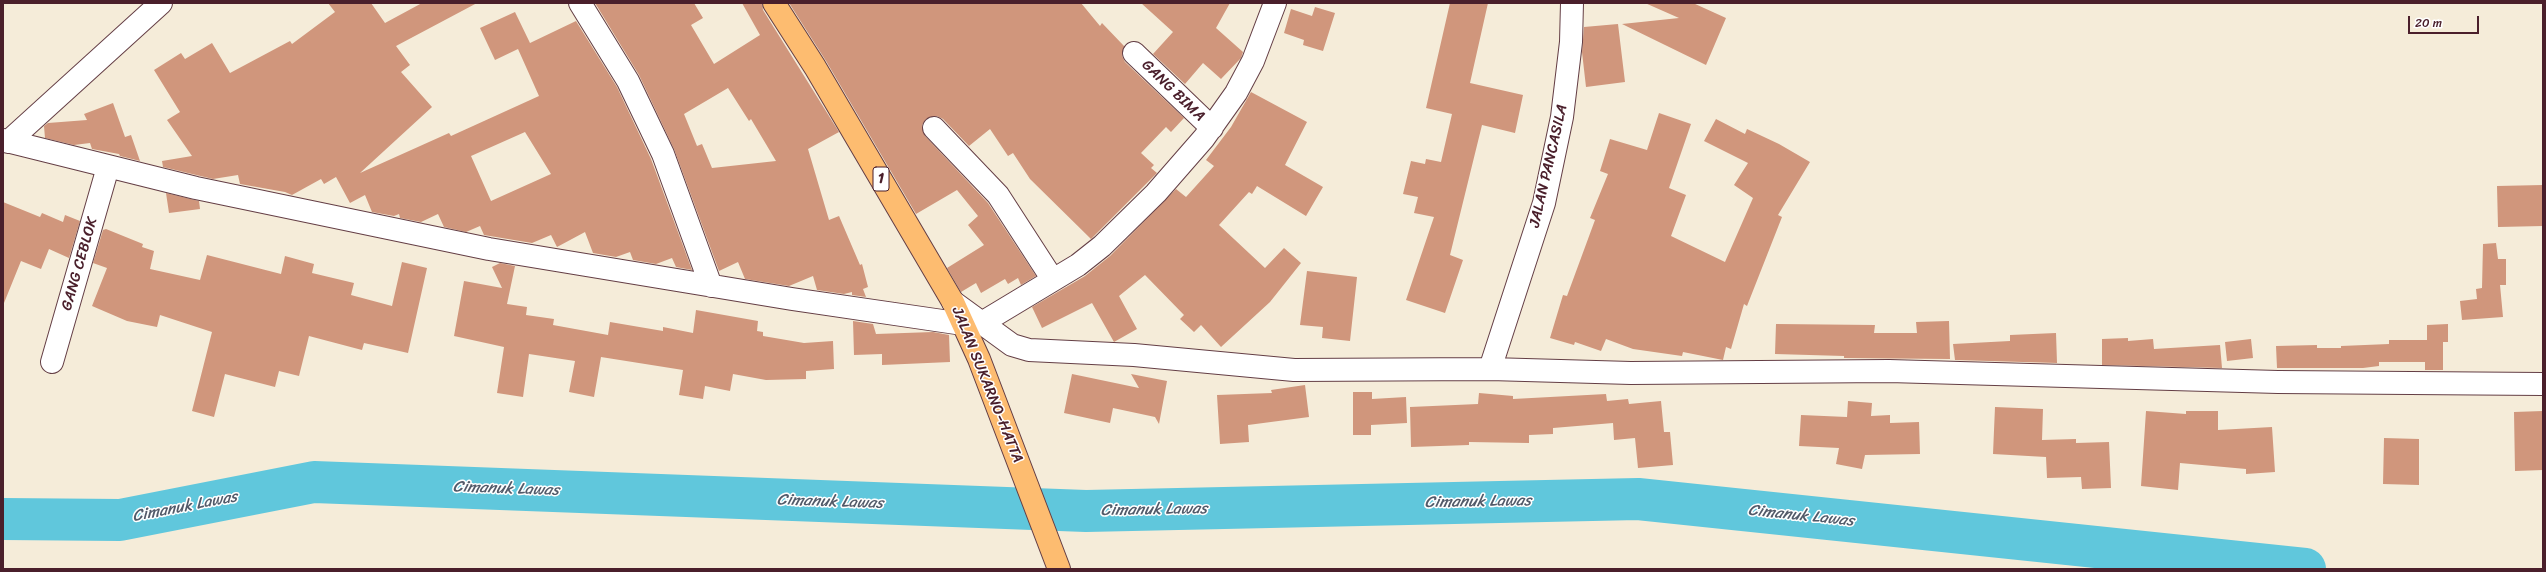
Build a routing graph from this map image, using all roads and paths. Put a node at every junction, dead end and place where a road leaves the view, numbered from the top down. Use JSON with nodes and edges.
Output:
{"nodes":[{"id":1,"x":161,"y":3,"type":"edge"},
{"id":2,"x":580,"y":3,"type":"edge"},
{"id":3,"x":774,"y":3,"type":"edge"},
{"id":4,"x":1275,"y":3,"type":"edge"},
{"id":5,"x":1572,"y":3,"type":"edge"},
{"id":6,"x":1134,"y":53,"type":"dead end"},
{"id":7,"x":934,"y":128,"type":"dead end"},
{"id":8,"x":1212,"y":128,"type":"junction"},
{"id":9,"x":6,"y":141,"type":"edge"},
{"id":10,"x":108,"y":167,"type":"junction"},
{"id":11,"x":1053,"y":280,"type":"junction"},
{"id":12,"x":711,"y":286,"type":"junction"},
{"id":13,"x":972,"y":324,"type":"junction"},
{"id":14,"x":52,"y":362,"type":"dead end"},
{"id":15,"x":1490,"y":369,"type":"junction"},
{"id":16,"x":2543,"y":384,"type":"edge"},
{"id":17,"x":1059,"y":569,"type":"edge"}],
"edges":[{"from":1,"to":9,"type":"street"},
{"from":2,"to":12,"type":"street"},
{"from":3,"to":13,"type":"highway","name":"JALAN SUKARNO-HATTA","number":"1"},
{"from":4,"to":8,"type":"street"},
{"from":5,"to":15,"type":"street","name":"JALAN PANCASILA"},
{"from":6,"to":8,"type":"street","name":"GANG BIMA"},
{"from":7,"to":11,"type":"street"},
{"from":8,"to":11,"type":"street"},
{"from":9,"to":10,"type":"street"},
{"from":10,"to":12,"type":"street"},
{"from":10,"to":14,"type":"street","name":"GANG CEBLOK"},
{"from":11,"to":13,"type":"street"},
{"from":12,"to":13,"type":"street"},
{"from":13,"to":15,"type":"street"},
{"from":13,"to":17,"type":"highway","name":"JALAN SUKARNO-HATTA","number":"1"},
{"from":15,"to":16,"type":"street"}]}
